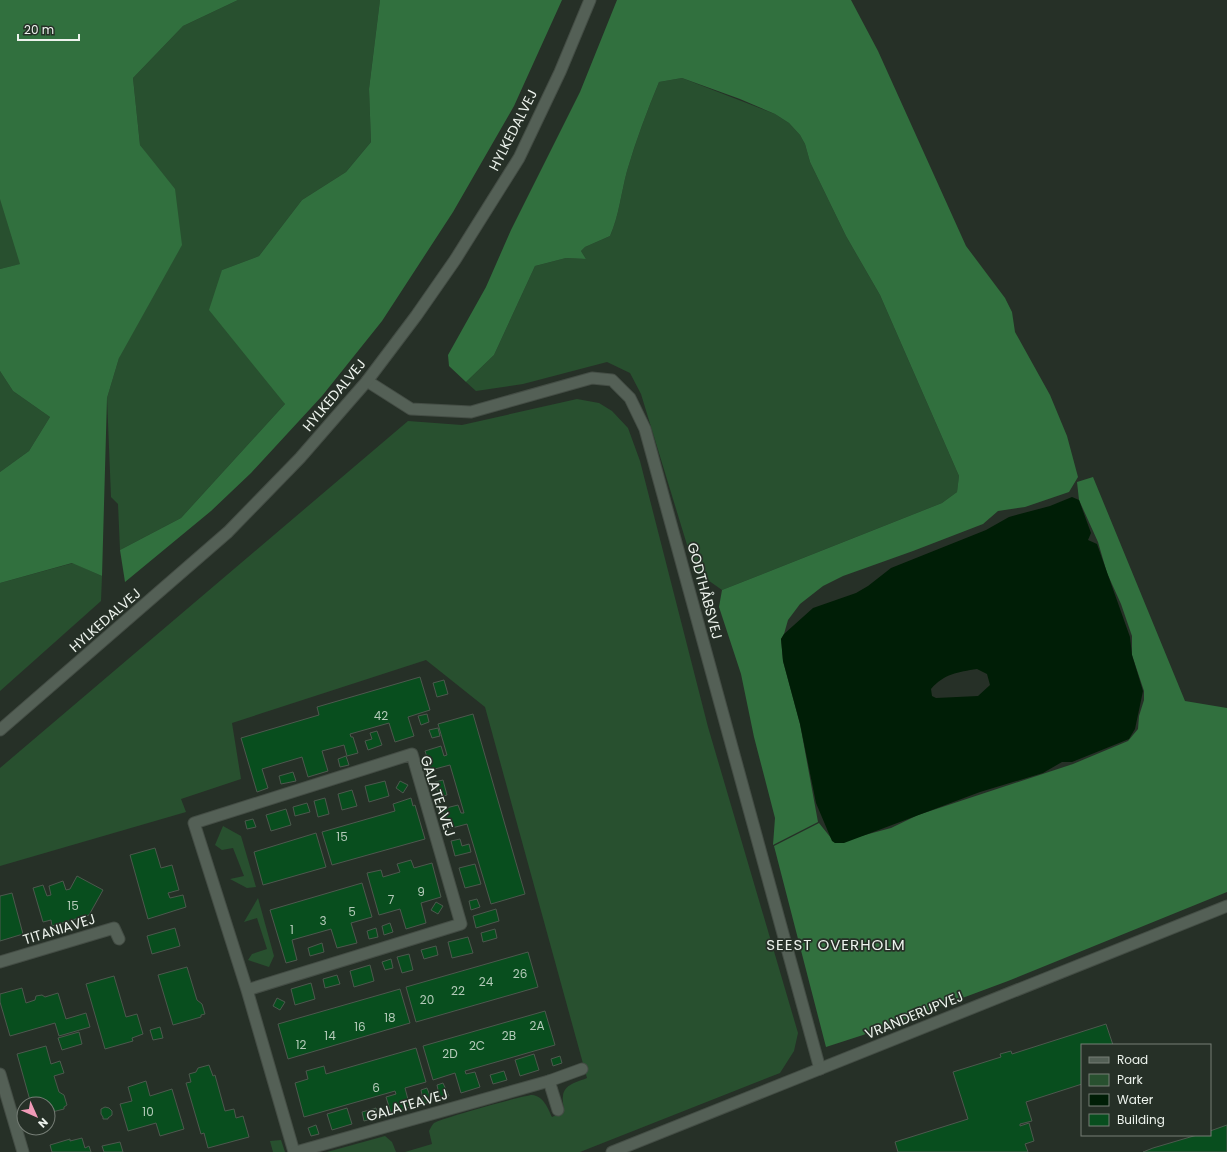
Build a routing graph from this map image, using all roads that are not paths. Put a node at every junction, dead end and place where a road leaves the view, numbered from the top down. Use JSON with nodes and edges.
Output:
{"nodes":[{"id":1,"x":590,"y":0,"type":"edge"},
{"id":2,"x":367,"y":381,"type":"junction"},
{"id":3,"x":0,"y":730,"type":"edge"},
{"id":4,"x":1227,"y":906,"type":"edge"},
{"id":5,"x":119,"y":939,"type":"dead end"},
{"id":6,"x":0,"y":962,"type":"edge"},
{"id":7,"x":247,"y":990,"type":"junction"},
{"id":8,"x":582,"y":1069,"type":"dead end"},
{"id":9,"x":820,"y":1069,"type":"junction"},
{"id":10,"x":0,"y":1074,"type":"edge"},
{"id":11,"x":549,"y":1081,"type":"junction"},
{"id":12,"x":558,"y":1110,"type":"dead end"},
{"id":13,"x":23,"y":1152,"type":"edge"},
{"id":14,"x":295,"y":1152,"type":"edge"},
{"id":15,"x":612,"y":1152,"type":"edge"}],
"edges":[{"from":1,"to":2,"type":"street","name":"HYLKEDALVEJ"},
{"from":2,"to":3,"type":"street","name":"HYLKEDALVEJ"},
{"from":2,"to":9,"type":"street","name":"GODTHÅBSVEJ"},
{"from":4,"to":9,"type":"street","name":"VRANDERUPVEJ"},
{"from":5,"to":6,"type":"street","name":"TITANIAVEJ"},
{"from":7,"to":7,"type":"street","name":"GALATEAVEJ"},
{"from":7,"to":14,"type":"street","name":"GALATEAVEJ"},
{"from":8,"to":11,"type":"street","name":"GALATEAVEJ"},
{"from":9,"to":15,"type":"street","name":"VRANDERUPVEJ"},
{"from":10,"to":13,"type":"street"},
{"from":11,"to":12,"type":"street"},
{"from":11,"to":14,"type":"street","name":"GALATEAVEJ"}]}
